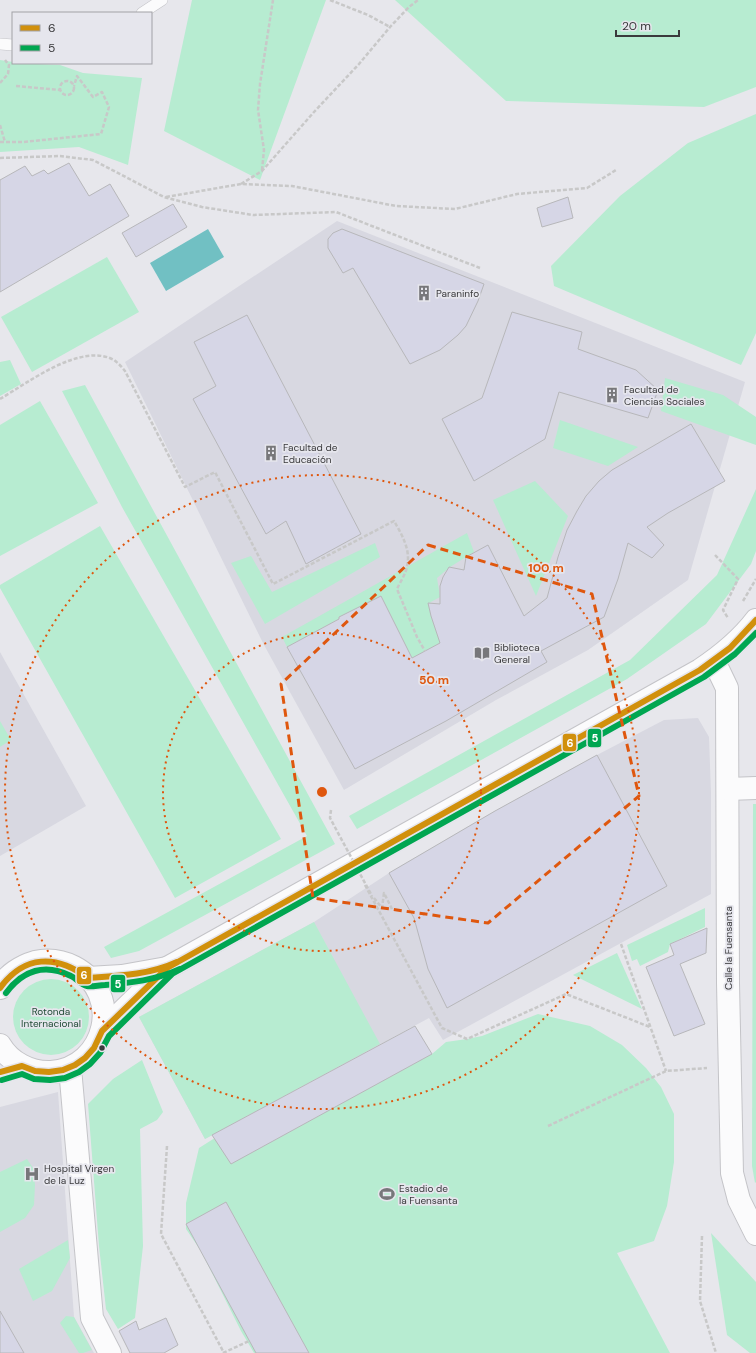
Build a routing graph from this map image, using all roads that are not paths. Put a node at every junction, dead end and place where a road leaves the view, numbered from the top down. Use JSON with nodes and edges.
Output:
{"nodes":[{"id":1,"x":162,"y":0,"type":"edge"},
{"id":2,"x":144,"y":12,"type":"edge"},
{"id":3,"x":0,"y":44,"type":"edge"},
{"id":4,"x":12,"y":45,"type":"edge"},
{"id":5,"x":756,"y":620,"type":"edge"},
{"id":6,"x":714,"y":660,"type":"junction"},
{"id":7,"x":756,"y":788,"type":"edge"},
{"id":8,"x":728,"y":789,"type":"junction"},
{"id":9,"x":23,"y":967,"type":"junction"},
{"id":10,"x":167,"y":968,"type":"junction"},
{"id":11,"x":0,"y":975,"type":"edge"},
{"id":12,"x":88,"y":978,"type":"junction"},
{"id":13,"x":0,"y":988,"type":"edge"},
{"id":14,"x":102,"y":1031,"type":"junction"},
{"id":15,"x":0,"y":1045,"type":"edge"},
{"id":16,"x":22,"y":1066,"type":"junction"},
{"id":17,"x":70,"y":1068,"type":"junction"},
{"id":18,"x":0,"y":1072,"type":"edge"},
{"id":19,"x":756,"y":1234,"type":"edge"},
{"id":20,"x":110,"y":1353,"type":"edge"}],
"edges":[{"from":1,"to":2,"type":"lane"},
{"from":3,"to":4,"type":"lane"},
{"from":5,"to":6,"type":"street"},
{"from":6,"to":8,"type":"street","name":"Calle la Fuensanta"},
{"from":6,"to":10,"type":"street"},
{"from":7,"to":8,"type":"street"},
{"from":8,"to":19,"type":"street","name":"Calle la Fuensanta"},
{"from":9,"to":11,"type":"street"},
{"from":9,"to":12,"type":"street"},
{"from":9,"to":13,"type":"street"},
{"from":10,"to":12,"type":"street"},
{"from":10,"to":14,"type":"street"},
{"from":12,"to":14,"type":"street"},
{"from":14,"to":17,"type":"street"},
{"from":15,"to":16,"type":"street"},
{"from":16,"to":17,"type":"street"},
{"from":16,"to":18,"type":"street"},
{"from":17,"to":20,"type":"street"}]}
